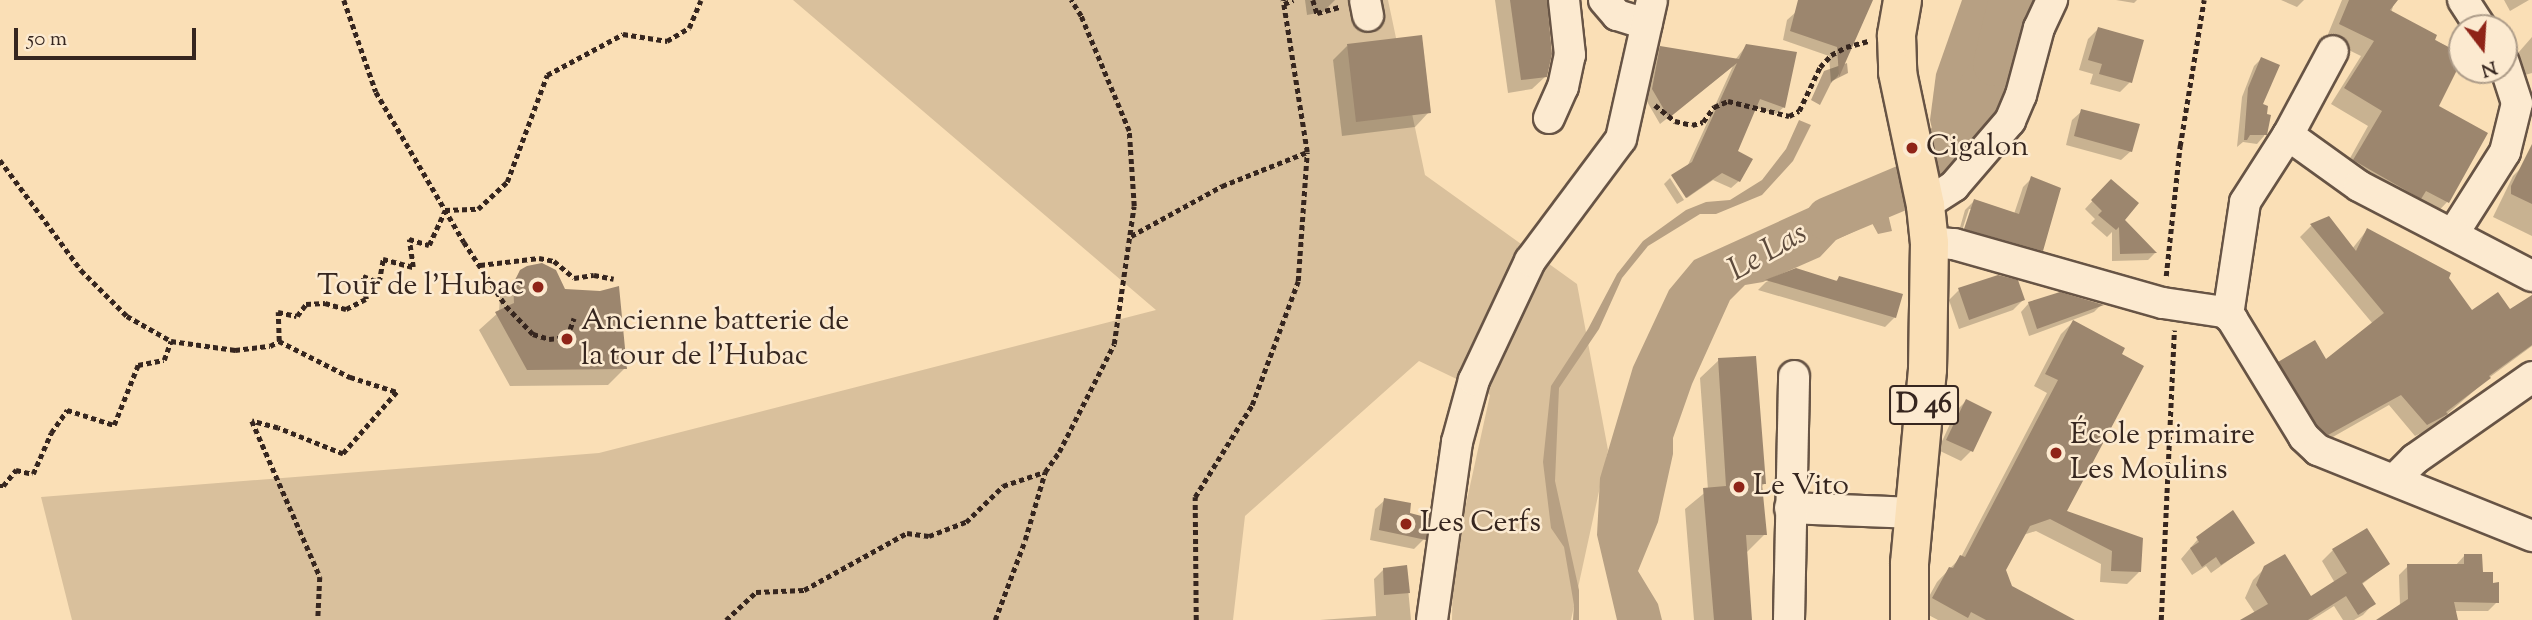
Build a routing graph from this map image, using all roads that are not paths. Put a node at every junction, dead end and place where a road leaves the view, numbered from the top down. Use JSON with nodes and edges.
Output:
{"nodes":[{"id":1,"x":1564,"y":0,"type":"edge"},
{"id":2,"x":1604,"y":0,"type":"edge"},
{"id":3,"x":1902,"y":0,"type":"edge"},
{"id":4,"x":2052,"y":0,"type":"edge"},
{"id":5,"x":1649,"y":12,"type":"edge"},
{"id":6,"x":2333,"y":51,"type":"dead end"},
{"id":7,"x":2511,"y":84,"type":"edge"},
{"id":8,"x":1549,"y":118,"type":"dead end"},
{"id":9,"x":2288,"y":135,"type":"junction"},
{"id":10,"x":1921,"y":187,"type":"junction"},
{"id":11,"x":2453,"y":234,"type":"junction"},
{"id":12,"x":1929,"y":242,"type":"junction"},
{"id":13,"x":2532,"y":276,"type":"edge"},
{"id":14,"x":2228,"y":315,"type":"junction"},
{"id":15,"x":1794,"y":376,"type":"dead end"},
{"id":16,"x":2532,"y":377,"type":"edge"},
{"id":17,"x":2395,"y":479,"type":"junction"},
{"id":18,"x":1790,"y":508,"type":"junction"},
{"id":19,"x":1913,"y":513,"type":"junction"},
{"id":20,"x":2532,"y":536,"type":"edge"},
{"id":21,"x":1432,"y":620,"type":"edge"},
{"id":22,"x":1790,"y":620,"type":"edge"},
{"id":23,"x":1909,"y":620,"type":"edge"}],
"edges":[{"from":1,"to":8,"type":"street"},
{"from":2,"to":5,"type":"street"},
{"from":3,"to":10,"type":"main road","number":"D 46"},
{"from":4,"to":10,"type":"street"},
{"from":5,"to":21,"type":"street"},
{"from":6,"to":9,"type":"street"},
{"from":7,"to":11,"type":"street"},
{"from":9,"to":11,"type":"street"},
{"from":9,"to":14,"type":"street"},
{"from":10,"to":12,"type":"main road","number":"D 46"},
{"from":11,"to":13,"type":"street"},
{"from":12,"to":14,"type":"street"},
{"from":12,"to":19,"type":"main road","number":"D 46"},
{"from":14,"to":17,"type":"street"},
{"from":15,"to":18,"type":"street"},
{"from":16,"to":17,"type":"street"},
{"from":17,"to":20,"type":"street"},
{"from":18,"to":19,"type":"street"},
{"from":18,"to":22,"type":"street"},
{"from":19,"to":23,"type":"main road","number":"D 46"}]}
